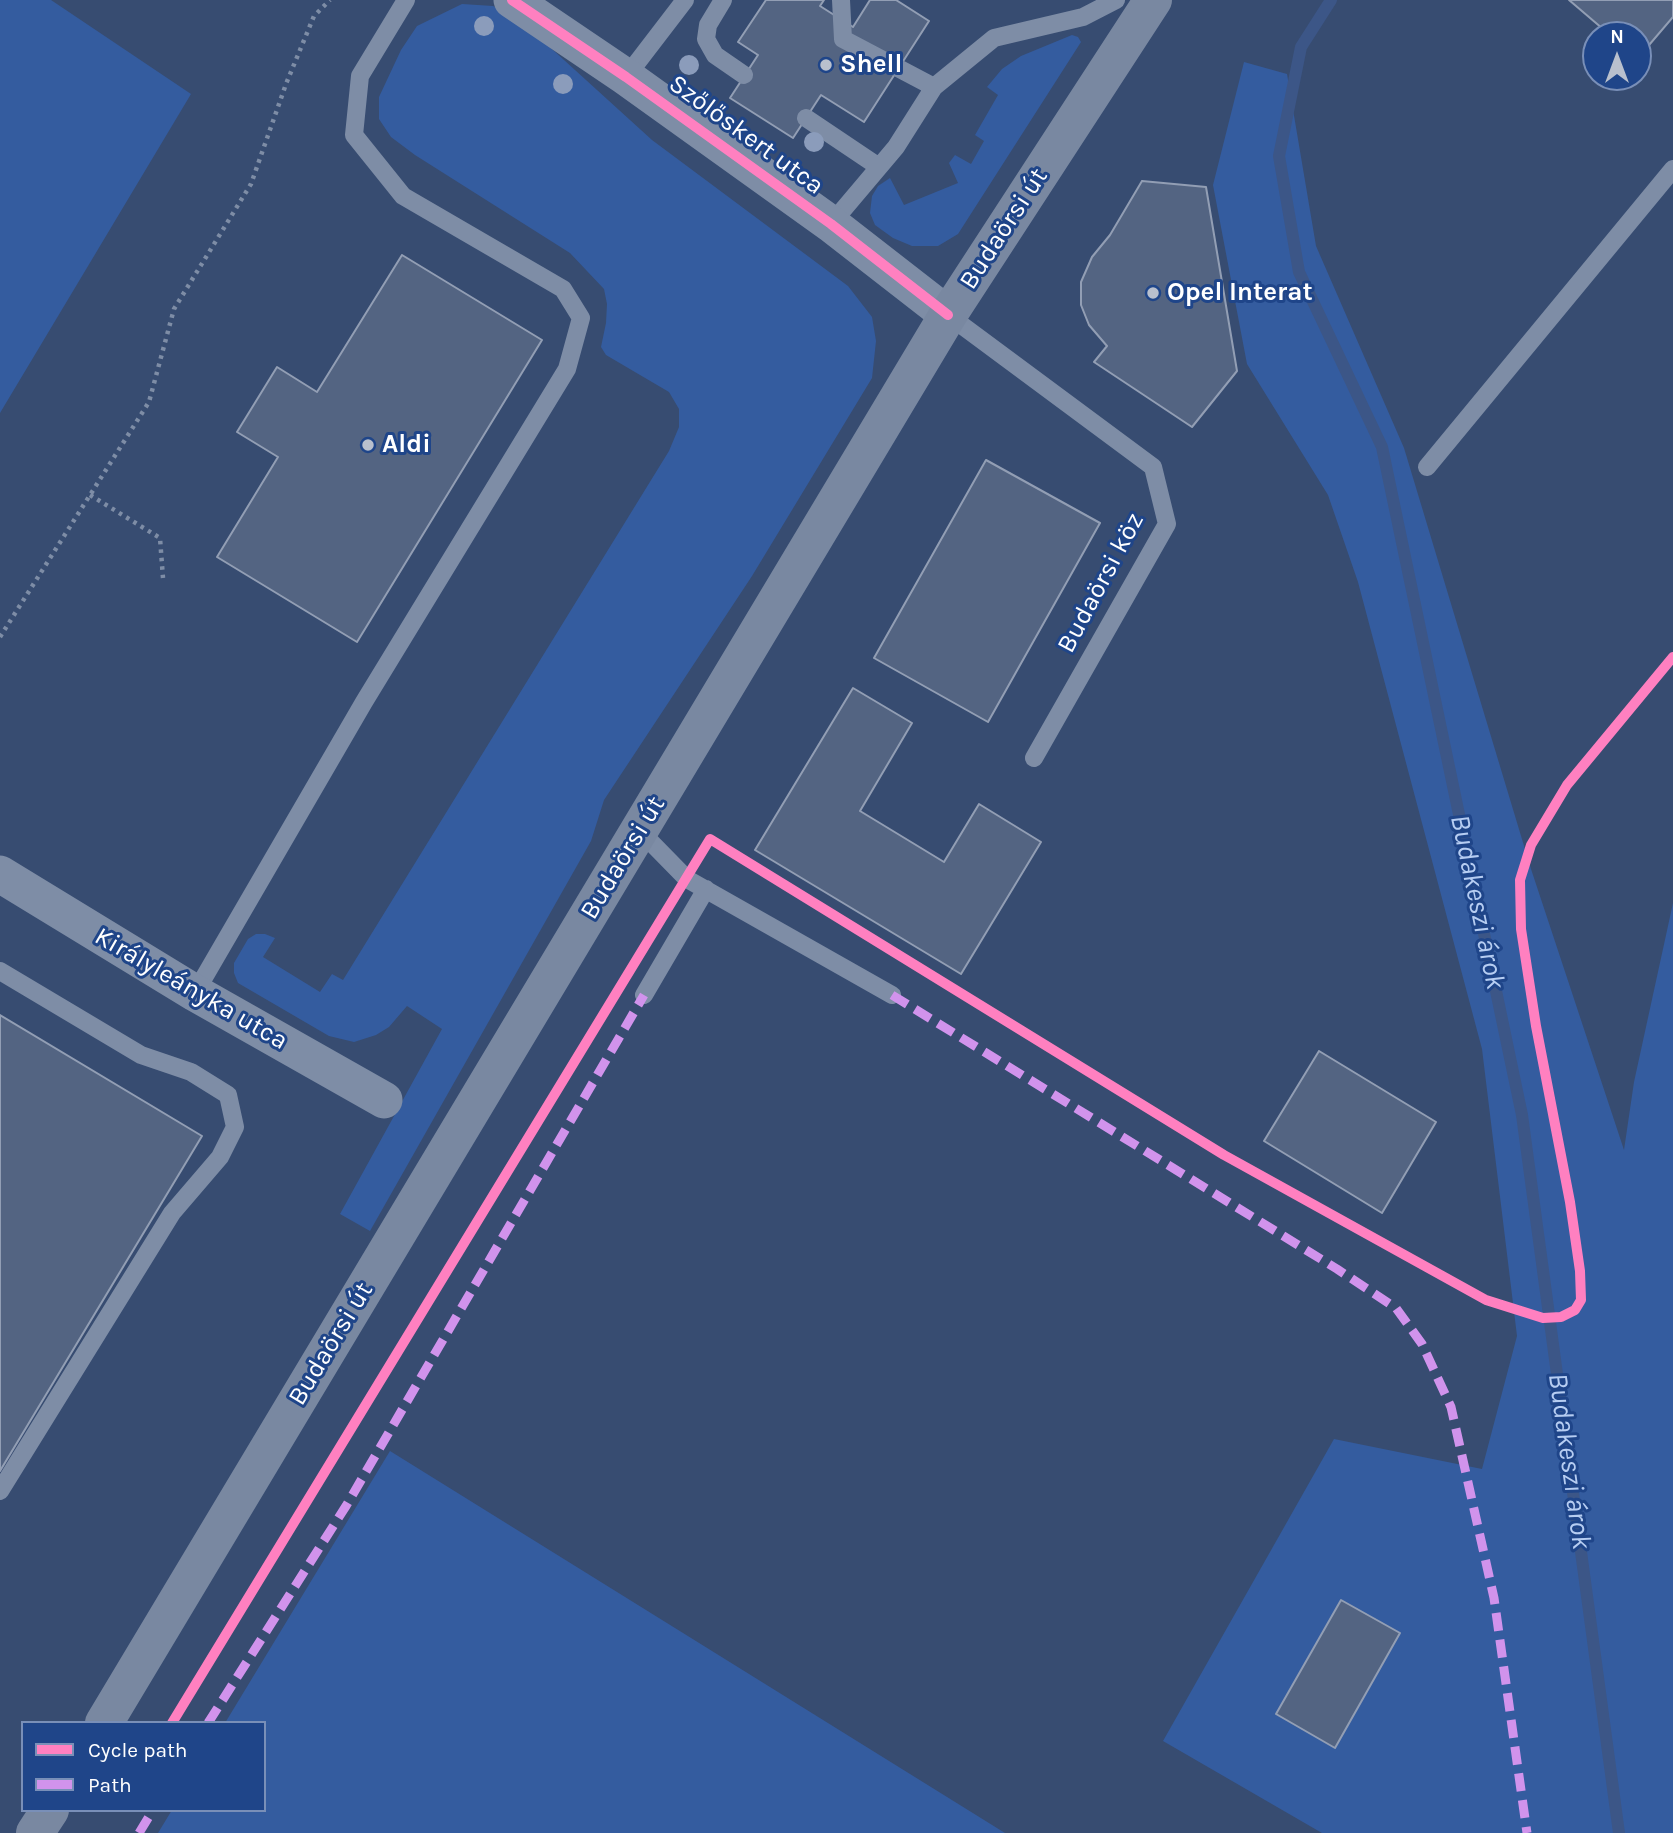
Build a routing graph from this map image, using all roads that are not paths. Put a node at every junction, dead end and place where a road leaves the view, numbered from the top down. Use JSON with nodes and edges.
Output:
{"nodes":[{"id":1,"x":407,"y":0,"type":"edge"},
{"id":2,"x":512,"y":0,"type":"edge"},
{"id":3,"x":685,"y":0,"type":"edge"},
{"id":4,"x":723,"y":0,"type":"edge"},
{"id":5,"x":841,"y":0,"type":"edge"},
{"id":6,"x":1116,"y":0,"type":"edge"},
{"id":7,"x":1153,"y":0,"type":"edge"},
{"id":8,"x":744,"y":75,"type":"dead end"},
{"id":9,"x":626,"y":77,"type":"junction"},
{"id":10,"x":934,"y":88,"type":"junction"},
{"id":11,"x":806,"y":118,"type":"dead end"},
{"id":12,"x":879,"y":167,"type":"junction"},
{"id":13,"x":1673,"y":169,"type":"edge"},
{"id":14,"x":831,"y":224,"type":"junction"},
{"id":15,"x":948,"y":315,"type":"junction"},
{"id":16,"x":1427,"y":467,"type":"dead end"},
{"id":17,"x":1034,"y":758,"type":"dead end"},
{"id":18,"x":639,"y":830,"type":"junction"},
{"id":19,"x":0,"y":874,"type":"edge"},
{"id":20,"x":706,"y":889,"type":"junction"},
{"id":21,"x":0,"y":971,"type":"edge"},
{"id":22,"x":194,"y":993,"type":"junction"},
{"id":23,"x":644,"y":995,"type":"dead end"},
{"id":24,"x":892,"y":995,"type":"dead end"},
{"id":25,"x":384,"y":1100,"type":"dead end"},
{"id":26,"x":0,"y":1491,"type":"edge"},
{"id":27,"x":105,"y":1721,"type":"edge"},
{"id":28,"x":49,"y":1812,"type":"edge"},
{"id":29,"x":35,"y":1833,"type":"edge"}],
"edges":[{"from":1,"to":22,"type":"lane"},
{"from":2,"to":9,"type":"street","name":"Szőlőskert utca"},
{"from":3,"to":9,"type":"lane"},
{"from":4,"to":8,"type":"lane"},
{"from":5,"to":10,"type":"lane"},
{"from":6,"to":10,"type":"lane"},
{"from":7,"to":15,"type":"main road","name":"Budaörsi út"},
{"from":9,"to":14,"type":"street","name":"Szőlőskert utca"},
{"from":10,"to":12,"type":"lane"},
{"from":11,"to":12,"type":"lane"},
{"from":12,"to":14,"type":"lane"},
{"from":13,"to":16,"type":"lane"},
{"from":14,"to":15,"type":"street","name":"Szőlőskert utca"},
{"from":15,"to":17,"type":"lane","name":"Budaörsi köz"},
{"from":15,"to":18,"type":"main road","name":"Budaörsi út"},
{"from":18,"to":20,"type":"lane"},
{"from":18,"to":27,"type":"main road","name":"Budaörsi út"},
{"from":19,"to":22,"type":"street","name":"Királyleányka utca"},
{"from":20,"to":23,"type":"lane"},
{"from":20,"to":24,"type":"lane"},
{"from":21,"to":26,"type":"lane"},
{"from":22,"to":25,"type":"street","name":"Királyleányka utca"},
{"from":28,"to":29,"type":"main road"}]}
